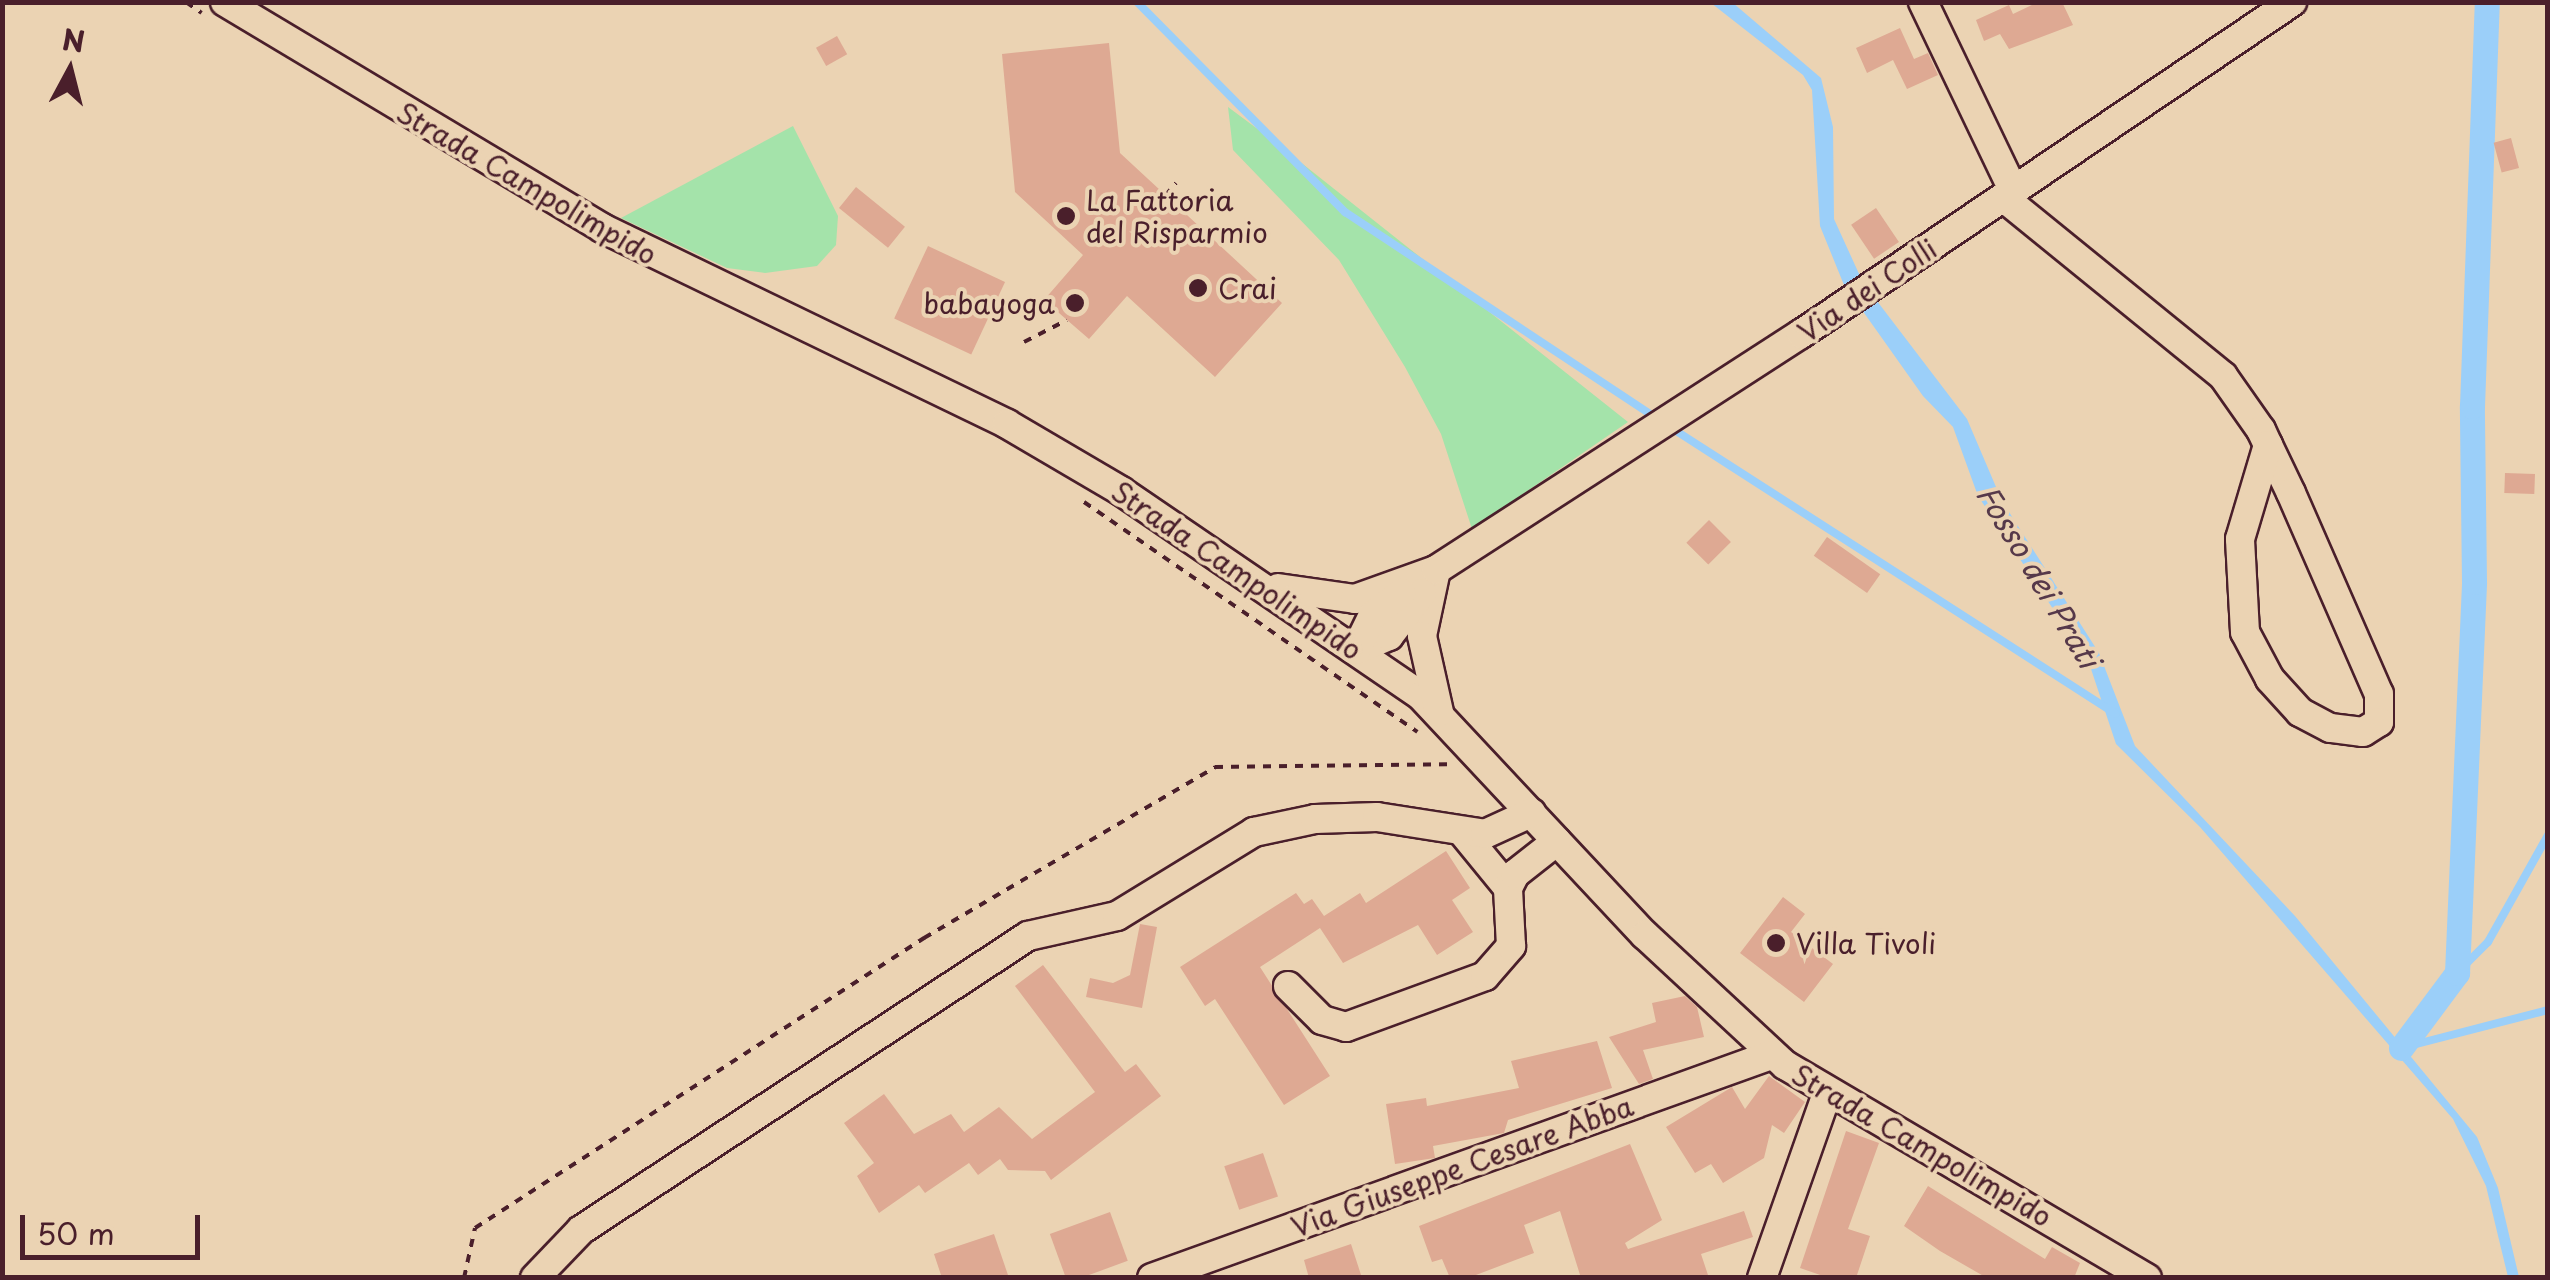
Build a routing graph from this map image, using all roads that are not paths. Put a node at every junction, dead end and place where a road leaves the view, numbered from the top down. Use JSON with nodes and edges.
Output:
{"nodes":[{"id":1,"x":1923,"y":2,"type":"edge"},
{"id":2,"x":2292,"y":2,"type":"edge"},
{"id":3,"x":221,"y":12,"type":"edge"},
{"id":4,"x":2256,"y":14,"type":"edge"},
{"id":5,"x":2009,"y":195,"type":"junction"},
{"id":6,"x":2268,"y":446,"type":"junction"},
{"id":7,"x":1436,"y":570,"type":"junction"},
{"id":8,"x":1257,"y":582,"type":"junction"},
{"id":9,"x":1356,"y":650,"type":"junction"},
{"id":10,"x":1439,"y":712,"type":"junction"},
{"id":11,"x":1531,"y":813,"type":"junction"},
{"id":12,"x":1463,"y":833,"type":"junction"},
{"id":13,"x":1556,"y":840,"type":"junction"},
{"id":14,"x":1508,"y":888,"type":"junction"},
{"id":15,"x":1288,"y":986,"type":"dead end"},
{"id":16,"x":1772,"y":1054,"type":"junction"},
{"id":17,"x":1827,"y":1093,"type":"junction"},
{"id":18,"x":535,"y":1278,"type":"edge"},
{"id":19,"x":1152,"y":1278,"type":"edge"},
{"id":20,"x":1762,"y":1278,"type":"edge"},
{"id":21,"x":2148,"y":1278,"type":"edge"}],
"edges":[{"from":1,"to":5,"type":"street"},
{"from":2,"to":4,"type":"street","name":"Via dei Colli"},
{"from":3,"to":8,"type":"street","name":"Strada Campolimpido"},
{"from":4,"to":5,"type":"street","name":"Via dei Colli"},
{"from":5,"to":6,"type":"street"},
{"from":5,"to":7,"type":"street","name":"Via dei Colli"},
{"from":6,"to":6,"type":"street"},
{"from":7,"to":8,"type":"street","name":"Via dei Colli"},
{"from":7,"to":9,"type":"street","name":"Via dei Colli"},
{"from":7,"to":10,"type":"street"},
{"from":8,"to":9,"type":"street","name":"Strada Campolimpido"},
{"from":9,"to":10,"type":"street","name":"Strada Campolimpido"},
{"from":10,"to":11,"type":"street","name":"Strada Campolimpido"},
{"from":11,"to":12,"type":"street"},
{"from":11,"to":13,"type":"street","name":"Strada Campolimpido"},
{"from":12,"to":14,"type":"street"},
{"from":12,"to":18,"type":"street"},
{"from":13,"to":14,"type":"street"},
{"from":13,"to":16,"type":"street","name":"Strada Campolimpido"},
{"from":14,"to":15,"type":"street"},
{"from":16,"to":17,"type":"street","name":"Strada Campolimpido"},
{"from":16,"to":19,"type":"street","name":"Via Giuseppe Cesare Abba"},
{"from":17,"to":20,"type":"street"},
{"from":17,"to":21,"type":"street","name":"Strada Campolimpido"}]}
